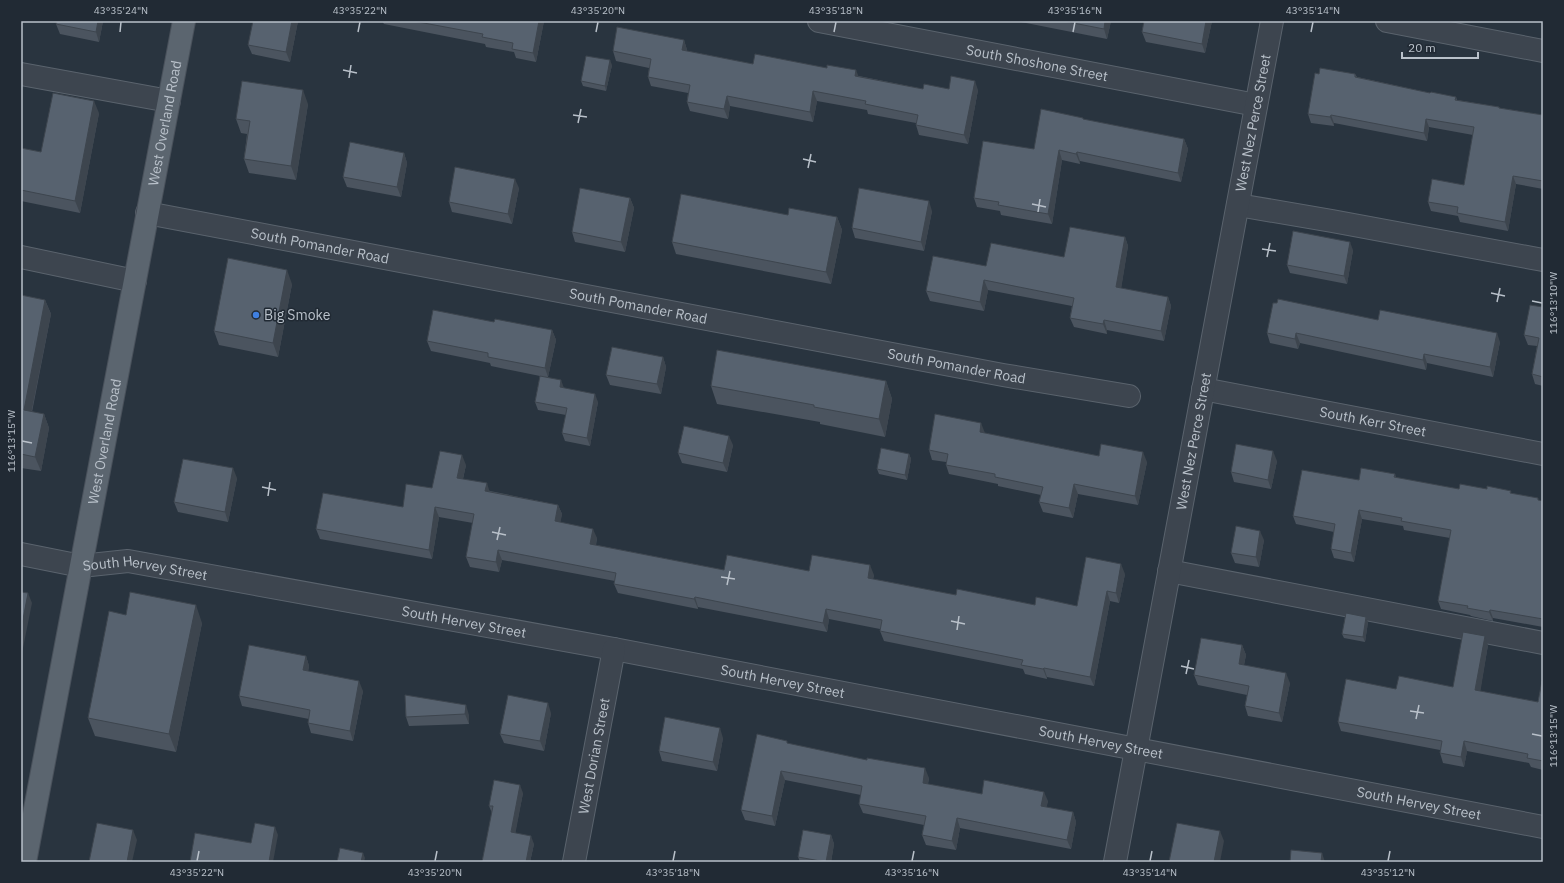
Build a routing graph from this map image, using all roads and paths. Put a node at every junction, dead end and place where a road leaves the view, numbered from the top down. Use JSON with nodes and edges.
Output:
{"nodes":[{"id":1,"x":184,"y":21,"type":"edge"},
{"id":2,"x":819,"y":21,"type":"edge"},
{"id":3,"x":1272,"y":21,"type":"edge"},
{"id":4,"x":1387,"y":21,"type":"edge"},
{"id":5,"x":1543,"y":51,"type":"edge"},
{"id":6,"x":21,"y":74,"type":"edge"},
{"id":7,"x":169,"y":101,"type":"junction"},
{"id":8,"x":1256,"y":105,"type":"junction"},
{"id":9,"x":1238,"y":205,"type":"junction"},
{"id":10,"x":147,"y":213,"type":"junction"},
{"id":11,"x":21,"y":257,"type":"edge"},
{"id":12,"x":1543,"y":260,"type":"edge"},
{"id":13,"x":135,"y":281,"type":"junction"},
{"id":14,"x":1203,"y":389,"type":"junction"},
{"id":15,"x":1129,"y":396,"type":"dead end"},
{"id":16,"x":1543,"y":454,"type":"edge"},
{"id":17,"x":21,"y":554,"type":"edge"},
{"id":18,"x":81,"y":566,"type":"junction"},
{"id":19,"x":1170,"y":571,"type":"junction"},
{"id":20,"x":1543,"y":643,"type":"edge"},
{"id":21,"x":614,"y":649,"type":"junction"},
{"id":22,"x":1136,"y":749,"type":"junction"},
{"id":23,"x":1543,"y":827,"type":"edge"},
{"id":24,"x":25,"y":862,"type":"edge"},
{"id":25,"x":574,"y":862,"type":"edge"},
{"id":26,"x":1115,"y":862,"type":"edge"}],
"edges":[{"from":1,"to":7,"type":"main road","name":"West Overland Road"},
{"from":2,"to":8,"type":"street","name":"South Shoshone Street"},
{"from":3,"to":8,"type":"street","name":"West Nez Perce Street"},
{"from":4,"to":5,"type":"street"},
{"from":6,"to":7,"type":"street"},
{"from":7,"to":10,"type":"main road","name":"West Overland Road"},
{"from":8,"to":9,"type":"street","name":"West Nez Perce Street"},
{"from":9,"to":12,"type":"street"},
{"from":9,"to":14,"type":"street","name":"West Nez Perce Street"},
{"from":10,"to":13,"type":"main road","name":"West Overland Road"},
{"from":10,"to":15,"type":"street","name":"South Pomander Road"},
{"from":11,"to":13,"type":"street"},
{"from":13,"to":18,"type":"main road","name":"West Overland Road"},
{"from":14,"to":16,"type":"street","name":"South Kerr Street"},
{"from":14,"to":19,"type":"street","name":"West Nez Perce Street"},
{"from":17,"to":18,"type":"street","name":"South Hervey Street"},
{"from":18,"to":21,"type":"street","name":"South Hervey Street"},
{"from":18,"to":24,"type":"main road","name":"West Overland Road"},
{"from":19,"to":20,"type":"street"},
{"from":19,"to":22,"type":"street","name":"West Nez Perce Street"},
{"from":21,"to":22,"type":"street","name":"South Hervey Street"},
{"from":21,"to":25,"type":"street","name":"West Dorian Street"},
{"from":22,"to":23,"type":"street","name":"South Hervey Street"},
{"from":22,"to":26,"type":"street","name":"West Nez Perce Street"}]}
